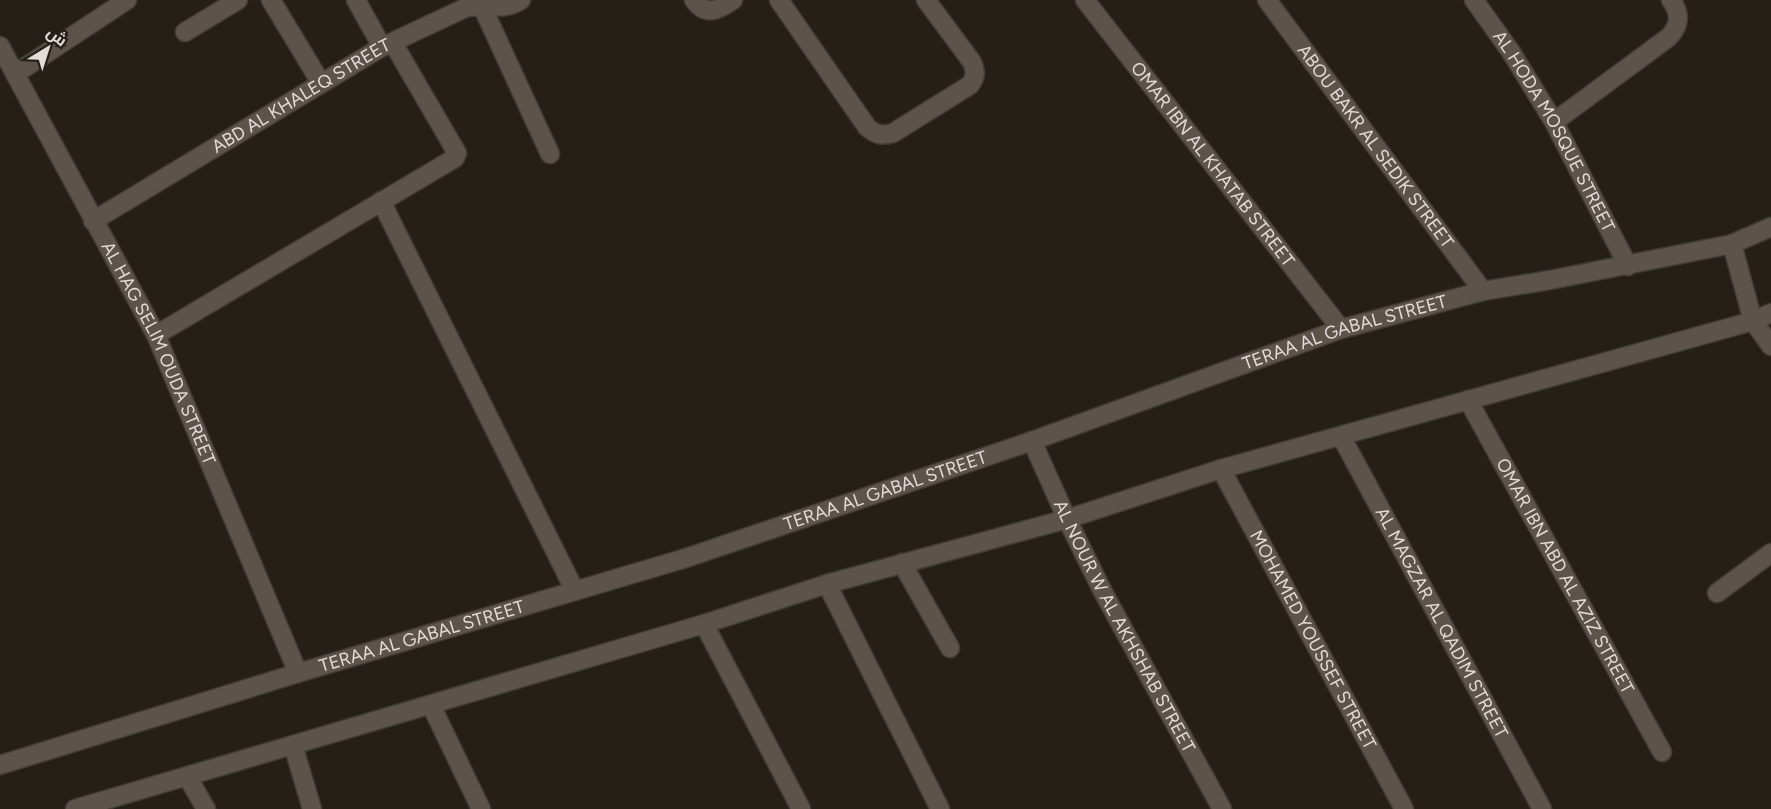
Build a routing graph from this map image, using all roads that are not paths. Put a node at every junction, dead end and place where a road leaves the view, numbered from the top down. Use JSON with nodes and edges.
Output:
{"nodes":[{"id":1,"x":127,"y":0,"type":"edge"},
{"id":2,"x":238,"y":0,"type":"edge"},
{"id":3,"x":271,"y":0,"type":"edge"},
{"id":4,"x":356,"y":0,"type":"edge"},
{"id":5,"x":521,"y":0,"type":"edge"},
{"id":6,"x":733,"y":0,"type":"edge"},
{"id":7,"x":779,"y":0,"type":"edge"},
{"id":8,"x":926,"y":0,"type":"edge"},
{"id":9,"x":1085,"y":0,"type":"edge"},
{"id":10,"x":1267,"y":0,"type":"edge"},
{"id":11,"x":1474,"y":0,"type":"edge"},
{"id":12,"x":1671,"y":0,"type":"edge"},
{"id":13,"x":696,"y":2,"type":"edge"},
{"id":14,"x":483,"y":6,"type":"junction"},
{"id":15,"x":185,"y":32,"type":"dead end"},
{"id":16,"x":388,"y":45,"type":"junction"},
{"id":17,"x":0,"y":46,"type":"edge"},
{"id":18,"x":15,"y":74,"type":"junction"},
{"id":19,"x":321,"y":83,"type":"junction"},
{"id":20,"x":1554,"y":122,"type":"junction"},
{"id":21,"x":550,"y":154,"type":"dead end"},
{"id":22,"x":381,"y":201,"type":"junction"},
{"id":23,"x":93,"y":221,"type":"junction"},
{"id":24,"x":1771,"y":227,"type":"edge"},
{"id":25,"x":1732,"y":244,"type":"junction"},
{"id":26,"x":1628,"y":266,"type":"junction"},
{"id":27,"x":1483,"y":291,"type":"junction"},
{"id":28,"x":1771,"y":313,"type":"edge"},
{"id":29,"x":1753,"y":321,"type":"junction"},
{"id":30,"x":1341,"y":329,"type":"junction"},
{"id":31,"x":156,"y":335,"type":"junction"},
{"id":32,"x":1771,"y":346,"type":"edge"},
{"id":33,"x":1468,"y":400,"type":"junction"},
{"id":34,"x":1341,"y":436,"type":"junction"},
{"id":35,"x":1032,"y":441,"type":"junction"},
{"id":36,"x":1221,"y":469,"type":"junction"},
{"id":37,"x":1067,"y":519,"type":"junction"},
{"id":38,"x":1771,"y":553,"type":"edge"},
{"id":39,"x":902,"y":563,"type":"junction"},
{"id":40,"x":827,"y":584,"type":"junction"},
{"id":41,"x":575,"y":591,"type":"junction"},
{"id":42,"x":1717,"y":593,"type":"dead end"},
{"id":43,"x":704,"y":624,"type":"junction"},
{"id":44,"x":950,"y":648,"type":"dead end"},
{"id":45,"x":298,"y":673,"type":"junction"},
{"id":46,"x":431,"y":705,"type":"junction"},
{"id":47,"x":293,"y":745,"type":"junction"},
{"id":48,"x":1662,"y":752,"type":"dead end"},
{"id":49,"x":0,"y":765,"type":"edge"},
{"id":50,"x":187,"y":777,"type":"junction"},
{"id":51,"x":75,"y":809,"type":"edge"},
{"id":52,"x":206,"y":809,"type":"edge"},
{"id":53,"x":312,"y":809,"type":"edge"},
{"id":54,"x":481,"y":809,"type":"edge"},
{"id":55,"x":801,"y":809,"type":"edge"},
{"id":56,"x":940,"y":809,"type":"edge"},
{"id":57,"x":1222,"y":809,"type":"edge"},
{"id":58,"x":1404,"y":809,"type":"edge"},
{"id":59,"x":1542,"y":809,"type":"edge"}],
"edges":[{"from":1,"to":18,"type":"street"},
{"from":2,"to":15,"type":"street"},
{"from":3,"to":19,"type":"street"},
{"from":4,"to":16,"type":"street"},
{"from":5,"to":14,"type":"street","name":"ABD AL KHALEQ STREET"},
{"from":6,"to":13,"type":"street"},
{"from":7,"to":8,"type":"street"},
{"from":9,"to":30,"type":"street","name":"OMAR IBN AL KHATAB STREET"},
{"from":10,"to":27,"type":"street","name":"ABOU BAKR AL SEDIK STREET"},
{"from":11,"to":20,"type":"street","name":"AL HODA MOSQUE STREET"},
{"from":12,"to":20,"type":"street"},
{"from":14,"to":16,"type":"street","name":"ABD AL KHALEQ STREET"},
{"from":14,"to":21,"type":"street"},
{"from":16,"to":19,"type":"street","name":"ABD AL KHALEQ STREET"},
{"from":16,"to":22,"type":"street"},
{"from":17,"to":18,"type":"street","name":"AL HAG SELIM OUDA STREET"},
{"from":18,"to":23,"type":"street","name":"AL HAG SELIM OUDA STREET"},
{"from":19,"to":23,"type":"street","name":"ABD AL KHALEQ STREET"},
{"from":20,"to":26,"type":"street","name":"AL HODA MOSQUE STREET"},
{"from":22,"to":31,"type":"street"},
{"from":22,"to":41,"type":"street"},
{"from":23,"to":31,"type":"street","name":"AL HAG SELIM OUDA STREET"},
{"from":24,"to":25,"type":"street","name":"TERAA AL GABAL STREET"},
{"from":25,"to":26,"type":"street","name":"TERAA AL GABAL STREET"},
{"from":25,"to":29,"type":"street"},
{"from":26,"to":27,"type":"street","name":"TERAA AL GABAL STREET"},
{"from":27,"to":30,"type":"street","name":"TERAA AL GABAL STREET"},
{"from":28,"to":29,"type":"street"},
{"from":29,"to":32,"type":"street"},
{"from":29,"to":33,"type":"street"},
{"from":30,"to":35,"type":"street","name":"TERAA AL GABAL STREET"},
{"from":31,"to":45,"type":"street","name":"AL HAG SELIM OUDA STREET"},
{"from":33,"to":34,"type":"street"},
{"from":33,"to":48,"type":"street","name":"OMAR IBN ABD AL AZIZ STREET"},
{"from":34,"to":36,"type":"street"},
{"from":34,"to":59,"type":"street","name":"AL MAGZAR AL QADIM STREET"},
{"from":35,"to":37,"type":"street","name":"AL NOUR W AL AKHSHAB STREET"},
{"from":35,"to":41,"type":"street","name":"TERAA AL GABAL STREET"},
{"from":36,"to":37,"type":"street"},
{"from":36,"to":58,"type":"street","name":"MOHAMED YOUSSEF STREET"},
{"from":37,"to":39,"type":"street"},
{"from":37,"to":57,"type":"street","name":"AL NOUR W AL AKHSHAB STREET"},
{"from":38,"to":42,"type":"street"},
{"from":39,"to":40,"type":"street"},
{"from":39,"to":44,"type":"street"},
{"from":40,"to":43,"type":"street"},
{"from":40,"to":56,"type":"street"},
{"from":41,"to":45,"type":"street","name":"TERAA AL GABAL STREET"},
{"from":43,"to":46,"type":"street"},
{"from":43,"to":55,"type":"street"},
{"from":45,"to":49,"type":"street","name":"TERAA AL GABAL STREET"},
{"from":46,"to":47,"type":"street"},
{"from":46,"to":54,"type":"street"},
{"from":47,"to":50,"type":"street"},
{"from":47,"to":53,"type":"street"},
{"from":50,"to":51,"type":"street"},
{"from":50,"to":52,"type":"street"}]}
